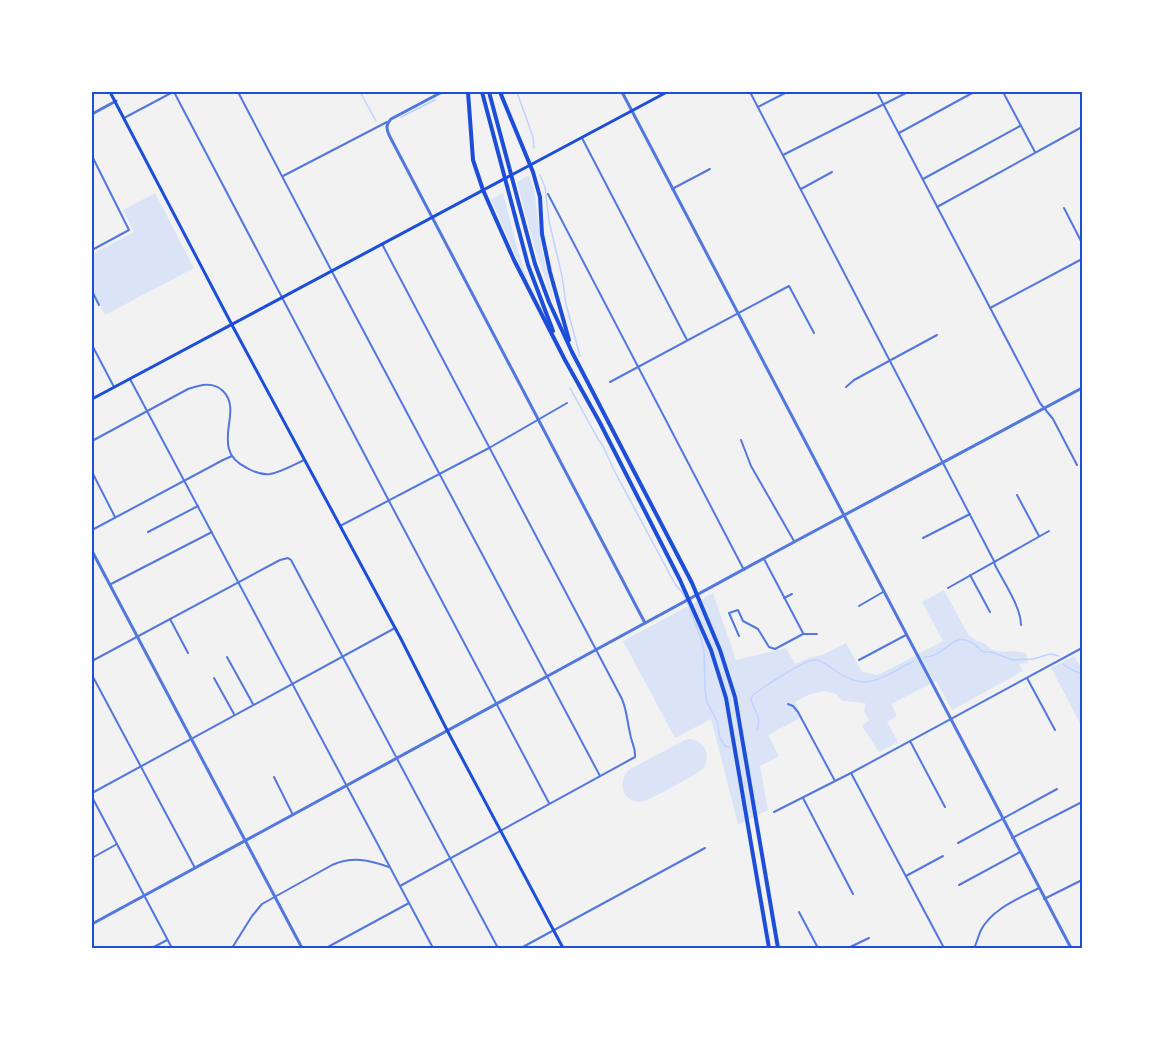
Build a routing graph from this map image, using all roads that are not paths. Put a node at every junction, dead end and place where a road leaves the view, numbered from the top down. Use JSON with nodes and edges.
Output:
{"nodes":[{"id":1,"x":110,"y":92,"type":"edge"},
{"id":2,"x":174,"y":92,"type":"edge"},
{"id":3,"x":238,"y":92,"type":"edge"},
{"id":4,"x":442,"y":92,"type":"edge"},
{"id":5,"x":468,"y":92,"type":"edge"},
{"id":6,"x":482,"y":92,"type":"edge"},
{"id":7,"x":489,"y":92,"type":"edge"},
{"id":8,"x":500,"y":92,"type":"edge"},
{"id":9,"x":622,"y":92,"type":"edge"},
{"id":10,"x":667,"y":92,"type":"edge"},
{"id":11,"x":750,"y":92,"type":"edge"},
{"id":12,"x":787,"y":92,"type":"edge"},
{"id":13,"x":877,"y":92,"type":"edge"},
{"id":14,"x":908,"y":92,"type":"edge"},
{"id":15,"x":974,"y":92,"type":"edge"},
{"id":16,"x":1002,"y":92,"type":"edge"},
{"id":17,"x":116,"y":101,"type":"junction"},
{"id":18,"x":884,"y":104,"type":"junction"},
{"id":19,"x":758,"y":107,"type":"junction"},
{"id":20,"x":632,"y":111,"type":"junction"},
{"id":21,"x":92,"y":114,"type":"edge"},
{"id":22,"x":124,"y":118,"type":"junction"},
{"id":23,"x":388,"y":122,"type":"junction"},
{"id":24,"x":1020,"y":126,"type":"junction"},
{"id":25,"x":1083,"y":127,"type":"edge"},
{"id":26,"x":898,"y":133,"type":"junction"},
{"id":27,"x":581,"y":137,"type":"junction"},
{"id":28,"x":1035,"y":152,"type":"junction"},
{"id":29,"x":783,"y":155,"type":"junction"},
{"id":30,"x":92,"y":156,"type":"edge"},
{"id":31,"x":531,"y":164,"type":"junction"},
{"id":32,"x":710,"y":169,"type":"dead end"},
{"id":33,"x":832,"y":172,"type":"dead end"},
{"id":34,"x":283,"y":176,"type":"junction"},
{"id":35,"x":922,"y":179,"type":"junction"},
{"id":36,"x":672,"y":189,"type":"junction"},
{"id":37,"x":801,"y":189,"type":"junction"},
{"id":38,"x":483,"y":190,"type":"junction"},
{"id":39,"x":549,"y":194,"type":"dead end"},
{"id":40,"x":937,"y":207,"type":"junction"},
{"id":41,"x":1064,"y":208,"type":"dead end"},
{"id":42,"x":431,"y":218,"type":"junction"},
{"id":43,"x":1083,"y":243,"type":"edge"},
{"id":44,"x":382,"y":244,"type":"junction"},
{"id":45,"x":92,"y":250,"type":"edge"},
{"id":46,"x":1083,"y":259,"type":"edge"},
{"id":47,"x":332,"y":271,"type":"junction"},
{"id":48,"x":92,"y":291,"type":"edge"},
{"id":49,"x":282,"y":298,"type":"junction"},
{"id":50,"x":99,"y":305,"type":"dead end"},
{"id":51,"x":990,"y":308,"type":"junction"},
{"id":52,"x":738,"y":313,"type":"junction"},
{"id":53,"x":232,"y":325,"type":"junction"},
{"id":54,"x":813,"y":333,"type":"dead end"},
{"id":55,"x":937,"y":335,"type":"dead end"},
{"id":56,"x":687,"y":340,"type":"junction"},
{"id":57,"x":92,"y":345,"type":"edge"},
{"id":58,"x":572,"y":352,"type":"junction"},
{"id":59,"x":565,"y":360,"type":"junction"},
{"id":60,"x":890,"y":361,"type":"junction"},
{"id":61,"x":638,"y":367,"type":"junction"},
{"id":62,"x":130,"y":379,"type":"junction"},
{"id":63,"x":610,"y":382,"type":"dead end"},
{"id":64,"x":114,"y":387,"type":"junction"},
{"id":65,"x":846,"y":387,"type":"dead end"},
{"id":66,"x":1083,"y":388,"type":"edge"},
{"id":67,"x":92,"y":399,"type":"edge"},
{"id":68,"x":567,"y":403,"type":"dead end"},
{"id":69,"x":1044,"y":408,"type":"junction"},
{"id":70,"x":146,"y":412,"type":"junction"},
{"id":71,"x":538,"y":420,"type":"junction"},
{"id":72,"x":741,"y":440,"type":"dead end"},
{"id":73,"x":92,"y":441,"type":"edge"},
{"id":74,"x":489,"y":448,"type":"junction"},
{"id":75,"x":232,"y":456,"type":"junction"},
{"id":76,"x":304,"y":460,"type":"junction"},
{"id":77,"x":943,"y":463,"type":"junction"},
{"id":78,"x":1077,"y":465,"type":"dead end"},
{"id":79,"x":92,"y":472,"type":"edge"},
{"id":80,"x":439,"y":475,"type":"junction"},
{"id":81,"x":184,"y":481,"type":"junction"},
{"id":82,"x":1017,"y":495,"type":"dead end"},
{"id":83,"x":389,"y":501,"type":"junction"},
{"id":84,"x":198,"y":506,"type":"junction"},
{"id":85,"x":970,"y":514,"type":"junction"},
{"id":86,"x":844,"y":516,"type":"junction"},
{"id":87,"x":115,"y":517,"type":"junction"},
{"id":88,"x":340,"y":526,"type":"junction"},
{"id":89,"x":92,"y":530,"type":"edge"},
{"id":90,"x":1049,"y":531,"type":"dead end"},
{"id":91,"x":148,"y":532,"type":"dead end"},
{"id":92,"x":212,"y":532,"type":"junction"},
{"id":93,"x":1039,"y":536,"type":"junction"},
{"id":94,"x":923,"y":538,"type":"dead end"},
{"id":95,"x":794,"y":542,"type":"junction"},
{"id":96,"x":92,"y":551,"type":"edge"},
{"id":97,"x":764,"y":559,"type":"junction"},
{"id":98,"x":994,"y":561,"type":"junction"},
{"id":99,"x":744,"y":570,"type":"junction"},
{"id":100,"x":970,"y":575,"type":"junction"},
{"id":101,"x":238,"y":582,"type":"junction"},
{"id":102,"x":110,"y":585,"type":"junction"},
{"id":103,"x":948,"y":588,"type":"dead end"},
{"id":104,"x":883,"y":592,"type":"junction"},
{"id":105,"x":792,"y":594,"type":"dead end"},
{"id":106,"x":784,"y":598,"type":"junction"},
{"id":107,"x":859,"y":606,"type":"dead end"},
{"id":108,"x":990,"y":612,"type":"dead end"},
{"id":109,"x":170,"y":620,"type":"junction"},
{"id":110,"x":645,"y":623,"type":"junction"},
{"id":111,"x":1021,"y":625,"type":"dead end"},
{"id":112,"x":395,"y":628,"type":"junction"},
{"id":113,"x":803,"y":634,"type":"junction"},
{"id":114,"x":817,"y":634,"type":"dead end"},
{"id":115,"x":906,"y":635,"type":"junction"},
{"id":116,"x":739,"y":636,"type":"dead end"},
{"id":117,"x":137,"y":637,"type":"junction"},
{"id":118,"x":1083,"y":648,"type":"edge"},
{"id":119,"x":596,"y":651,"type":"junction"},
{"id":120,"x":188,"y":653,"type":"dead end"},
{"id":121,"x":343,"y":656,"type":"junction"},
{"id":122,"x":227,"y":657,"type":"dead end"},
{"id":123,"x":859,"y":660,"type":"dead end"},
{"id":124,"x":92,"y":661,"type":"edge"},
{"id":125,"x":92,"y":675,"type":"edge"},
{"id":126,"x":546,"y":676,"type":"junction"},
{"id":127,"x":214,"y":678,"type":"dead end"},
{"id":128,"x":1027,"y":678,"type":"junction"},
{"id":129,"x":292,"y":683,"type":"junction"},
{"id":130,"x":497,"y":703,"type":"junction"},
{"id":131,"x":253,"y":704,"type":"junction"},
{"id":132,"x":788,"y":704,"type":"dead end"},
{"id":133,"x":234,"y":714,"type":"junction"},
{"id":134,"x":950,"y":719,"type":"junction"},
{"id":135,"x":447,"y":730,"type":"junction"},
{"id":136,"x":1055,"y":730,"type":"dead end"},
{"id":137,"x":191,"y":738,"type":"junction"},
{"id":138,"x":910,"y":741,"type":"junction"},
{"id":139,"x":397,"y":758,"type":"junction"},
{"id":140,"x":140,"y":766,"type":"junction"},
{"id":141,"x":851,"y":773,"type":"junction"},
{"id":142,"x":600,"y":776,"type":"junction"},
{"id":143,"x":274,"y":777,"type":"dead end"},
{"id":144,"x":835,"y":781,"type":"junction"},
{"id":145,"x":346,"y":785,"type":"junction"},
{"id":146,"x":1057,"y":789,"type":"dead end"},
{"id":147,"x":92,"y":793,"type":"edge"},
{"id":148,"x":92,"y":797,"type":"edge"},
{"id":149,"x":803,"y":798,"type":"junction"},
{"id":150,"x":550,"y":803,"type":"junction"},
{"id":151,"x":1080,"y":803,"type":"dead end"},
{"id":152,"x":945,"y":807,"type":"dead end"},
{"id":153,"x":774,"y":812,"type":"dead end"},
{"id":154,"x":293,"y":815,"type":"junction"},
{"id":155,"x":1002,"y":819,"type":"junction"},
{"id":156,"x":501,"y":830,"type":"junction"},
{"id":157,"x":1012,"y":838,"type":"junction"},
{"id":158,"x":245,"y":841,"type":"junction"},
{"id":159,"x":958,"y":843,"type":"dead end"},
{"id":160,"x":117,"y":844,"type":"junction"},
{"id":161,"x":705,"y":848,"type":"dead end"},
{"id":162,"x":1020,"y":852,"type":"junction"},
{"id":163,"x":943,"y":856,"type":"dead end"},
{"id":164,"x":92,"y":858,"type":"edge"},
{"id":165,"x":450,"y":859,"type":"junction"},
{"id":166,"x":389,"y":867,"type":"junction"},
{"id":167,"x":195,"y":868,"type":"junction"},
{"id":168,"x":906,"y":876,"type":"junction"},
{"id":169,"x":1083,"y":880,"type":"edge"},
{"id":170,"x":959,"y":885,"type":"dead end"},
{"id":171,"x":400,"y":886,"type":"junction"},
{"id":172,"x":1039,"y":888,"type":"junction"},
{"id":173,"x":854,"y":894,"type":"dead end"},
{"id":174,"x":143,"y":896,"type":"junction"},
{"id":175,"x":275,"y":896,"type":"junction"},
{"id":176,"x":1044,"y":899,"type":"junction"},
{"id":177,"x":408,"y":903,"type":"junction"},
{"id":178,"x":799,"y":912,"type":"dead end"},
{"id":179,"x":92,"y":924,"type":"edge"},
{"id":180,"x":554,"y":931,"type":"junction"},
{"id":181,"x":869,"y":938,"type":"dead end"},
{"id":182,"x":167,"y":940,"type":"junction"},
{"id":183,"x":152,"y":948,"type":"edge"},
{"id":184,"x":172,"y":948,"type":"edge"},
{"id":185,"x":232,"y":948,"type":"edge"},
{"id":186,"x":302,"y":948,"type":"edge"},
{"id":187,"x":326,"y":948,"type":"edge"},
{"id":188,"x":433,"y":948,"type":"edge"},
{"id":189,"x":498,"y":948,"type":"edge"},
{"id":190,"x":521,"y":948,"type":"edge"},
{"id":191,"x":563,"y":948,"type":"edge"},
{"id":192,"x":768,"y":948,"type":"edge"},
{"id":193,"x":780,"y":948,"type":"edge"},
{"id":194,"x":818,"y":948,"type":"edge"},
{"id":195,"x":849,"y":948,"type":"edge"},
{"id":196,"x":944,"y":948,"type":"edge"},
{"id":197,"x":974,"y":948,"type":"edge"},
{"id":198,"x":1071,"y":948,"type":"edge"}],
"edges":[{"from":1,"to":17,"type":"main road"},
{"from":2,"to":22,"type":"street"},
{"from":2,"to":49,"type":"street"},
{"from":3,"to":34,"type":"street"},
{"from":4,"to":23,"type":"street"},
{"from":5,"to":38,"type":"highway"},
{"from":6,"to":59,"type":"highway"},
{"from":7,"to":58,"type":"highway"},
{"from":8,"to":31,"type":"highway"},
{"from":9,"to":20,"type":"street"},
{"from":10,"to":20,"type":"main road"},
{"from":11,"to":19,"type":"street"},
{"from":12,"to":19,"type":"street"},
{"from":13,"to":18,"type":"street"},
{"from":14,"to":18,"type":"street"},
{"from":15,"to":26,"type":"street"},
{"from":16,"to":24,"type":"street"},
{"from":17,"to":21,"type":"street"},
{"from":17,"to":22,"type":"main road"},
{"from":18,"to":26,"type":"street"},
{"from":18,"to":29,"type":"street"},
{"from":19,"to":29,"type":"street"},
{"from":20,"to":27,"type":"main road"},
{"from":20,"to":36,"type":"street"},
{"from":22,"to":53,"type":"main road"},
{"from":23,"to":34,"type":"street"},
{"from":23,"to":42,"type":"street"},
{"from":24,"to":28,"type":"street"},
{"from":24,"to":35,"type":"street"},
{"from":25,"to":28,"type":"street"},
{"from":26,"to":35,"type":"street"},
{"from":27,"to":31,"type":"main road"},
{"from":27,"to":56,"type":"street"},
{"from":28,"to":40,"type":"street"},
{"from":29,"to":37,"type":"street"},
{"from":30,"to":45,"type":"street"},
{"from":31,"to":38,"type":"main road"},
{"from":31,"to":58,"type":"highway"},
{"from":32,"to":36,"type":"street"},
{"from":33,"to":37,"type":"street"},
{"from":34,"to":47,"type":"street"},
{"from":35,"to":40,"type":"street"},
{"from":36,"to":52,"type":"street"},
{"from":37,"to":60,"type":"street"},
{"from":38,"to":42,"type":"main road"},
{"from":38,"to":59,"type":"highway"},
{"from":39,"to":61,"type":"street"},
{"from":40,"to":51,"type":"street"},
{"from":41,"to":43,"type":"street"},
{"from":42,"to":44,"type":"main road"},
{"from":42,"to":71,"type":"street"},
{"from":44,"to":47,"type":"main road"},
{"from":44,"to":74,"type":"street"},
{"from":46,"to":51,"type":"street"},
{"from":47,"to":49,"type":"main road"},
{"from":47,"to":80,"type":"street"},
{"from":48,"to":50,"type":"street"},
{"from":49,"to":53,"type":"main road"},
{"from":49,"to":83,"type":"street"},
{"from":51,"to":69,"type":"street"},
{"from":52,"to":54,"type":"street"},
{"from":52,"to":56,"type":"street"},
{"from":52,"to":86,"type":"street"},
{"from":53,"to":62,"type":"main road"},
{"from":53,"to":76,"type":"main road"},
{"from":55,"to":60,"type":"street"},
{"from":56,"to":61,"type":"street"},
{"from":57,"to":64,"type":"street"},
{"from":58,"to":193,"type":"highway"},
{"from":59,"to":192,"type":"highway"},
{"from":60,"to":65,"type":"street"},
{"from":60,"to":77,"type":"street"},
{"from":61,"to":63,"type":"street"},
{"from":61,"to":99,"type":"street"},
{"from":62,"to":64,"type":"main road"},
{"from":62,"to":70,"type":"street"},
{"from":64,"to":67,"type":"main road"},
{"from":66,"to":69,"type":"street"},
{"from":68,"to":71,"type":"street"},
{"from":69,"to":77,"type":"street"},
{"from":69,"to":78,"type":"street"},
{"from":70,"to":73,"type":"street"},
{"from":70,"to":75,"type":"street"},
{"from":70,"to":81,"type":"street"},
{"from":71,"to":74,"type":"street"},
{"from":71,"to":110,"type":"street"},
{"from":72,"to":95,"type":"street"},
{"from":74,"to":80,"type":"street"},
{"from":74,"to":119,"type":"street"},
{"from":75,"to":76,"type":"street"},
{"from":75,"to":81,"type":"street"},
{"from":76,"to":88,"type":"main road"},
{"from":77,"to":85,"type":"street"},
{"from":77,"to":86,"type":"street"},
{"from":79,"to":87,"type":"street"},
{"from":80,"to":83,"type":"street"},
{"from":80,"to":126,"type":"street"},
{"from":81,"to":84,"type":"street"},
{"from":81,"to":87,"type":"street"},
{"from":82,"to":93,"type":"street"},
{"from":83,"to":88,"type":"street"},
{"from":83,"to":130,"type":"street"},
{"from":84,"to":91,"type":"street"},
{"from":84,"to":92,"type":"street"},
{"from":85,"to":94,"type":"street"},
{"from":85,"to":98,"type":"street"},
{"from":86,"to":95,"type":"street"},
{"from":86,"to":104,"type":"street"},
{"from":87,"to":89,"type":"street"},
{"from":88,"to":112,"type":"main road"},
{"from":90,"to":93,"type":"street"},
{"from":92,"to":101,"type":"street"},
{"from":92,"to":102,"type":"street"},
{"from":93,"to":98,"type":"street"},
{"from":95,"to":97,"type":"street"},
{"from":96,"to":102,"type":"street"},
{"from":97,"to":99,"type":"street"},
{"from":97,"to":106,"type":"street"},
{"from":98,"to":100,"type":"street"},
{"from":98,"to":111,"type":"street"},
{"from":99,"to":110,"type":"street"},
{"from":100,"to":103,"type":"street"},
{"from":100,"to":108,"type":"street"},
{"from":101,"to":109,"type":"street"},
{"from":101,"to":121,"type":"street"},
{"from":101,"to":129,"type":"street"},
{"from":102,"to":117,"type":"street"},
{"from":104,"to":107,"type":"street"},
{"from":104,"to":115,"type":"street"},
{"from":105,"to":106,"type":"street"},
{"from":106,"to":113,"type":"street"},
{"from":109,"to":117,"type":"street"},
{"from":109,"to":120,"type":"street"},
{"from":110,"to":119,"type":"street"},
{"from":112,"to":121,"type":"street"},
{"from":112,"to":135,"type":"main road"},
{"from":113,"to":114,"type":"street"},
{"from":113,"to":116,"type":"street"},
{"from":115,"to":123,"type":"street"},
{"from":115,"to":134,"type":"street"},
{"from":117,"to":124,"type":"street"},
{"from":117,"to":137,"type":"street"},
{"from":118,"to":128,"type":"street"},
{"from":119,"to":126,"type":"street"},
{"from":119,"to":142,"type":"street"},
{"from":121,"to":129,"type":"street"},
{"from":121,"to":139,"type":"street"},
{"from":122,"to":131,"type":"street"},
{"from":125,"to":140,"type":"street"},
{"from":126,"to":130,"type":"street"},
{"from":126,"to":142,"type":"street"},
{"from":127,"to":133,"type":"street"},
{"from":128,"to":134,"type":"street"},
{"from":128,"to":136,"type":"street"},
{"from":129,"to":131,"type":"street"},
{"from":129,"to":145,"type":"street"},
{"from":130,"to":135,"type":"street"},
{"from":130,"to":150,"type":"street"},
{"from":131,"to":133,"type":"street"},
{"from":132,"to":144,"type":"street"},
{"from":133,"to":137,"type":"street"},
{"from":134,"to":138,"type":"street"},
{"from":134,"to":155,"type":"street"},
{"from":135,"to":139,"type":"street"},
{"from":135,"to":156,"type":"main road"},
{"from":137,"to":140,"type":"street"},
{"from":137,"to":158,"type":"street"},
{"from":138,"to":141,"type":"street"},
{"from":138,"to":152,"type":"street"},
{"from":139,"to":145,"type":"street"},
{"from":139,"to":165,"type":"street"},
{"from":140,"to":147,"type":"street"},
{"from":140,"to":167,"type":"street"},
{"from":141,"to":144,"type":"street"},
{"from":141,"to":168,"type":"street"},
{"from":142,"to":150,"type":"street"},
{"from":143,"to":154,"type":"street"},
{"from":144,"to":149,"type":"street"},
{"from":145,"to":154,"type":"street"},
{"from":145,"to":166,"type":"street"},
{"from":146,"to":155,"type":"street"},
{"from":148,"to":160,"type":"street"},
{"from":149,"to":153,"type":"street"},
{"from":149,"to":173,"type":"street"},
{"from":150,"to":156,"type":"street"},
{"from":151,"to":157,"type":"street"},
{"from":154,"to":158,"type":"street"},
{"from":155,"to":157,"type":"street"},
{"from":155,"to":159,"type":"street"},
{"from":156,"to":165,"type":"street"},
{"from":156,"to":180,"type":"main road"},
{"from":157,"to":162,"type":"street"},
{"from":158,"to":167,"type":"street"},
{"from":158,"to":175,"type":"street"},
{"from":160,"to":164,"type":"street"},
{"from":160,"to":174,"type":"street"},
{"from":161,"to":180,"type":"street"},
{"from":162,"to":170,"type":"street"},
{"from":162,"to":172,"type":"street"},
{"from":163,"to":168,"type":"street"},
{"from":165,"to":171,"type":"street"},
{"from":165,"to":189,"type":"street"},
{"from":166,"to":171,"type":"street"},
{"from":166,"to":175,"type":"street"},
{"from":167,"to":174,"type":"street"},
{"from":168,"to":196,"type":"street"},
{"from":169,"to":176,"type":"street"},
{"from":171,"to":177,"type":"street"},
{"from":172,"to":176,"type":"street"},
{"from":172,"to":197,"type":"street"},
{"from":174,"to":179,"type":"street"},
{"from":174,"to":182,"type":"street"},
{"from":175,"to":185,"type":"street"},
{"from":175,"to":186,"type":"street"},
{"from":176,"to":198,"type":"street"},
{"from":177,"to":187,"type":"street"},
{"from":177,"to":188,"type":"street"},
{"from":178,"to":194,"type":"street"},
{"from":180,"to":190,"type":"street"},
{"from":180,"to":191,"type":"main road"},
{"from":181,"to":195,"type":"street"},
{"from":182,"to":183,"type":"street"},
{"from":182,"to":184,"type":"street"}]}
